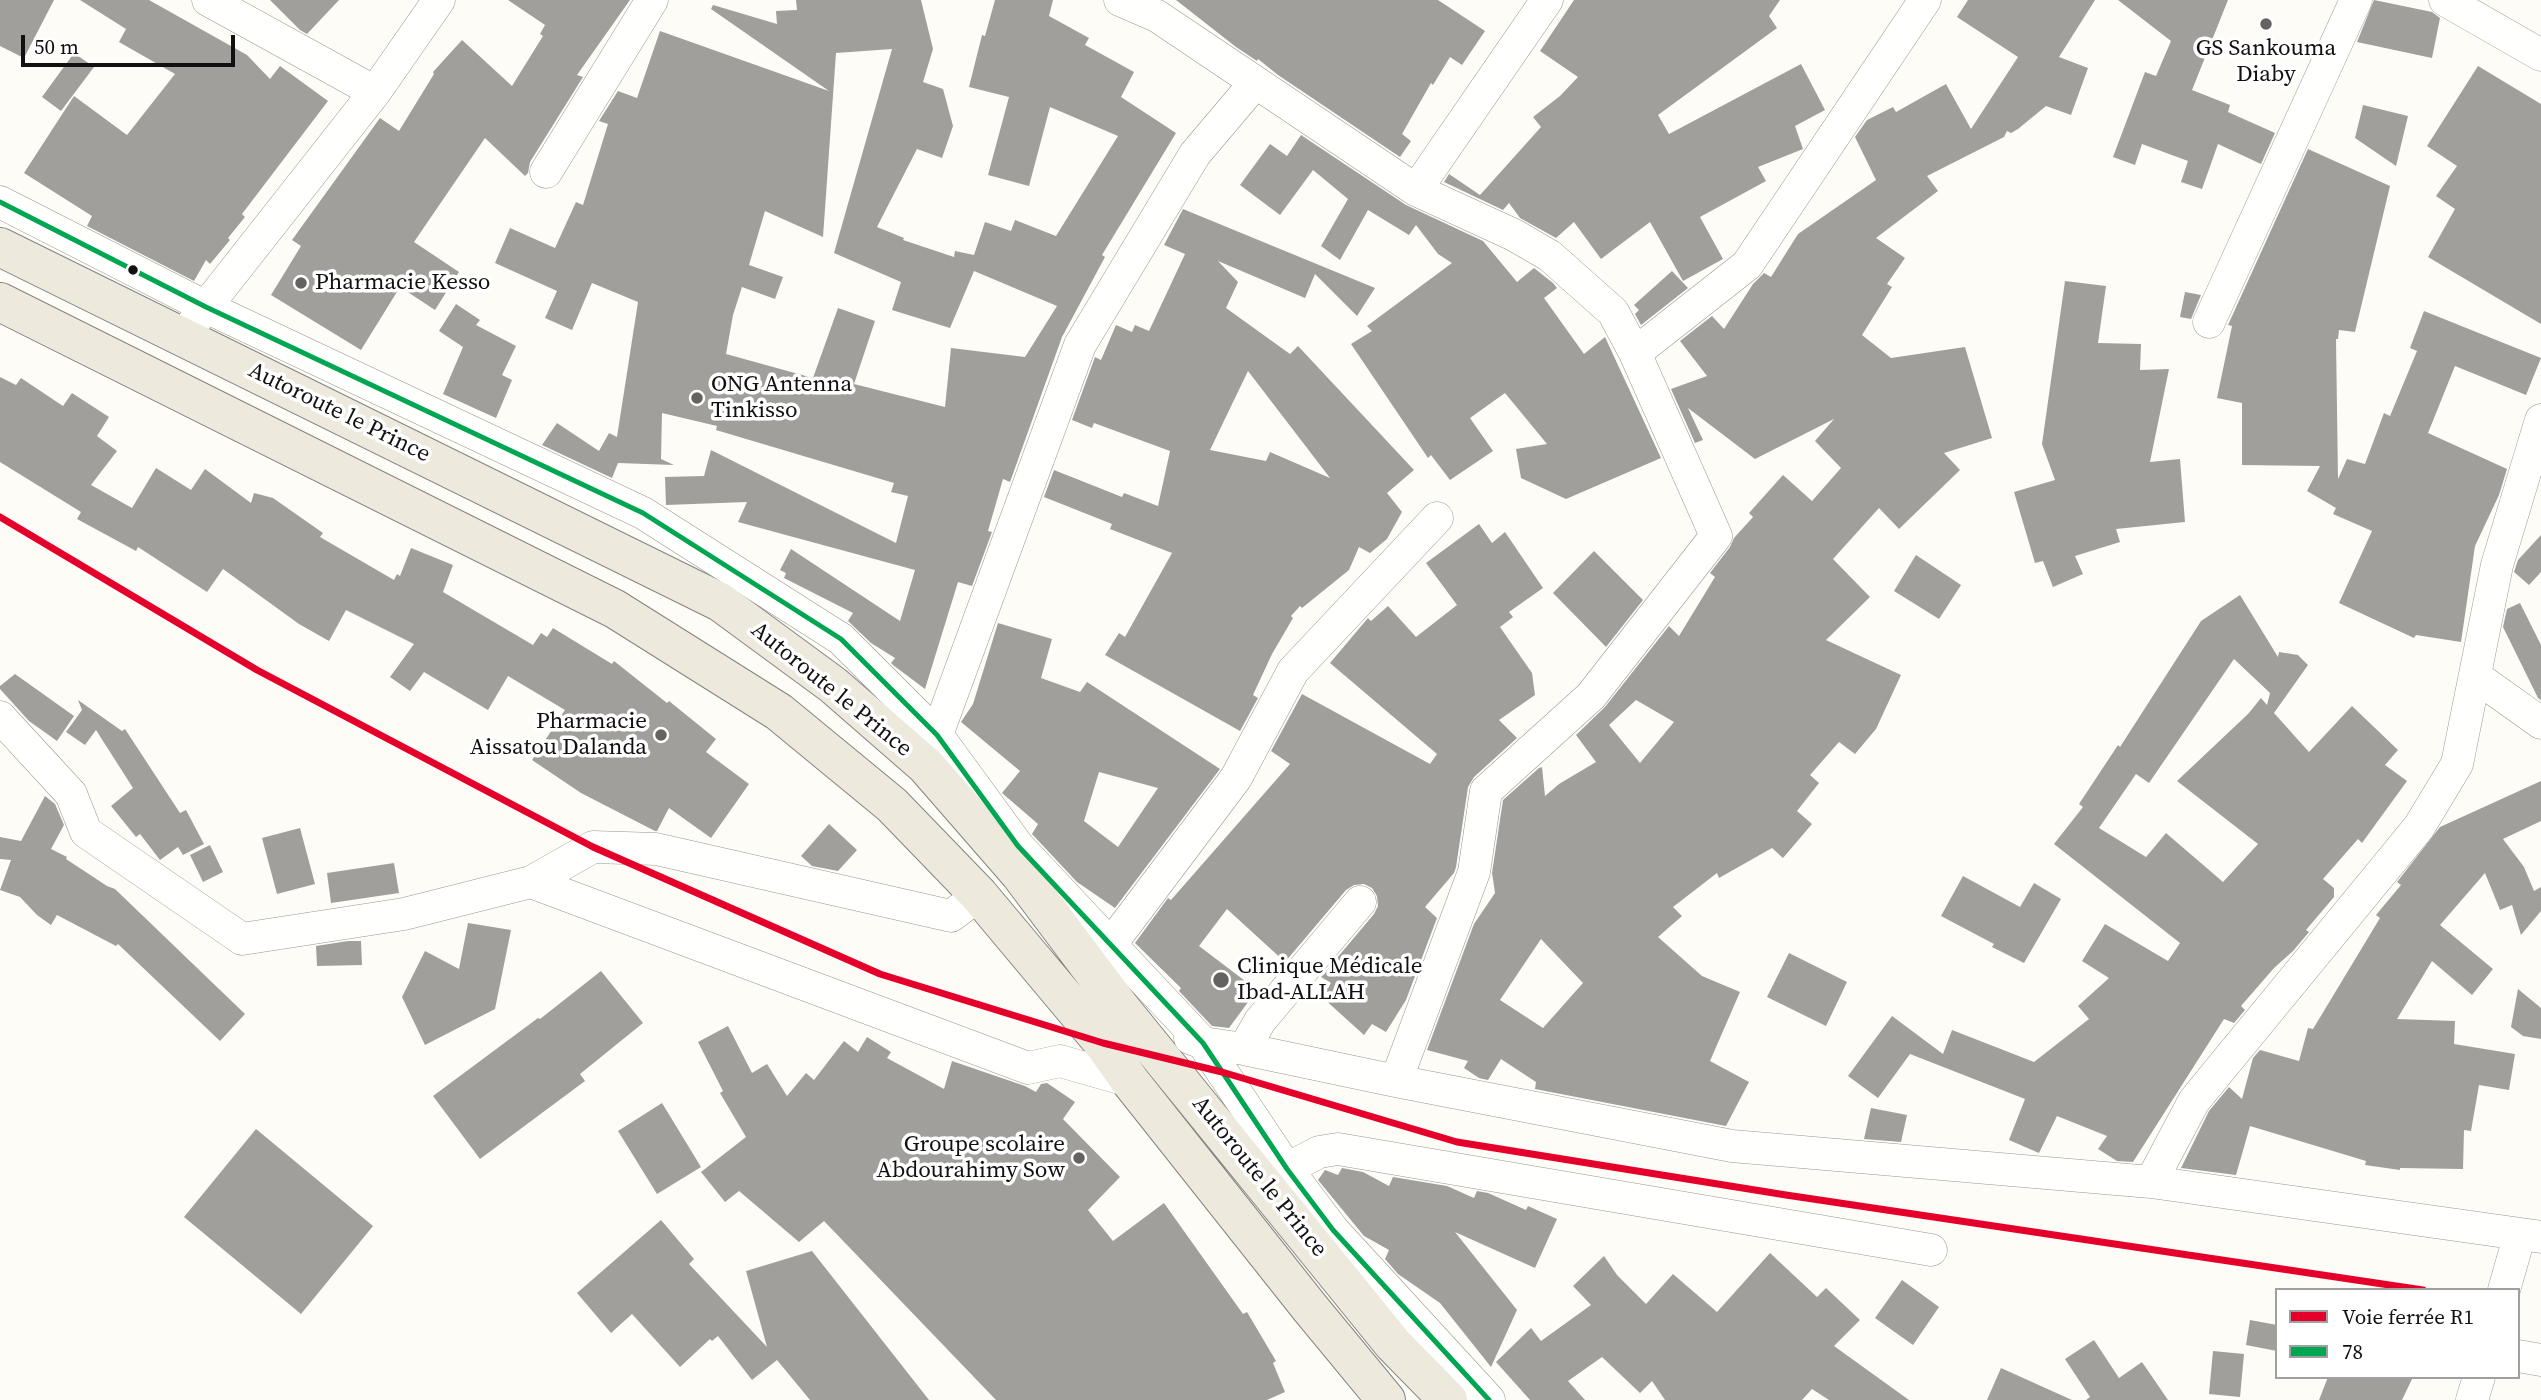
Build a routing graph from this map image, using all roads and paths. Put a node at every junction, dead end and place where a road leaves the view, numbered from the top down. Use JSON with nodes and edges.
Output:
{"nodes":[{"id":1,"x":208,"y":0,"type":"edge"},
{"id":2,"x":439,"y":0,"type":"edge"},
{"id":3,"x":652,"y":0,"type":"edge"},
{"id":4,"x":1120,"y":0,"type":"edge"},
{"id":5,"x":1547,"y":0,"type":"edge"},
{"id":6,"x":1925,"y":0,"type":"edge"},
{"id":7,"x":2356,"y":0,"type":"edge"},
{"id":8,"x":2445,"y":0,"type":"edge"},
{"id":9,"x":1163,"y":8,"type":"edge"},
{"id":10,"x":2541,"y":55,"type":"edge"},
{"id":11,"x":1255,"y":83,"type":"junction"},
{"id":12,"x":375,"y":92,"type":"junction"},
{"id":13,"x":546,"y":172,"type":"dead end"},
{"id":14,"x":1416,"y":190,"type":"junction"},
{"id":15,"x":0,"y":202,"type":"edge"},
{"id":16,"x":0,"y":247,"type":"edge"},
{"id":17,"x":0,"y":302,"type":"edge"},
{"id":18,"x":194,"y":321,"type":"junction"},
{"id":19,"x":2209,"y":322,"type":"dead end"},
{"id":20,"x":1635,"y":353,"type":"junction"},
{"id":21,"x":2541,"y":420,"type":"edge"},
{"id":22,"x":1437,"y":518,"type":"dead end"},
{"id":23,"x":2474,"y":676,"type":"junction"},
{"id":24,"x":0,"y":717,"type":"edge"},
{"id":25,"x":2541,"y":723,"type":"edge"},
{"id":26,"x":932,"y":750,"type":"junction"},
{"id":27,"x":531,"y":882,"type":"junction"},
{"id":28,"x":979,"y":895,"type":"junction"},
{"id":29,"x":1360,"y":902,"type":"dead end"},
{"id":30,"x":1111,"y":944,"type":"junction"},
{"id":31,"x":1119,"y":1006,"type":"junction"},
{"id":32,"x":1203,"y":1043,"type":"junction"},
{"id":33,"x":1244,"y":1049,"type":"junction"},
{"id":34,"x":1130,"y":1081,"type":"junction"},
{"id":35,"x":1396,"y":1081,"type":"junction"},
{"id":36,"x":1287,"y":1169,"type":"junction"},
{"id":37,"x":2151,"y":1182,"type":"junction"},
{"id":38,"x":2531,"y":1236,"type":"edge"},
{"id":39,"x":1931,"y":1250,"type":"dead end"},
{"id":40,"x":2505,"y":1288,"type":"edge"},
{"id":41,"x":2520,"y":1356,"type":"edge"},
{"id":42,"x":2541,"y":1360,"type":"edge"},
{"id":43,"x":2478,"y":1379,"type":"edge"},
{"id":44,"x":1386,"y":1400,"type":"edge"},
{"id":45,"x":1448,"y":1400,"type":"edge"},
{"id":46,"x":1489,"y":1400,"type":"edge"},
{"id":47,"x":2472,"y":1400,"type":"edge"}],
"edges":[{"from":1,"to":12,"type":"street"},
{"from":2,"to":12,"type":"street"},
{"from":3,"to":13,"type":"street"},
{"from":4,"to":9,"type":"street"},
{"from":5,"to":14,"type":"street"},
{"from":6,"to":20,"type":"street"},
{"from":7,"to":19,"type":"street"},
{"from":8,"to":10,"type":"street"},
{"from":9,"to":11,"type":"street"},
{"from":11,"to":14,"type":"street"},
{"from":11,"to":26,"type":"street"},
{"from":12,"to":18,"type":"street"},
{"from":14,"to":20,"type":"street"},
{"from":15,"to":18,"type":"street"},
{"from":16,"to":18,"type":"main road","name":"Autoroute le Prince"},
{"from":17,"to":28,"type":"main road","name":"Autoroute le Prince"},
{"from":18,"to":26,"type":"main road","name":"Autoroute le Prince"},
{"from":20,"to":35,"type":"street"},
{"from":21,"to":23,"type":"street"},
{"from":22,"to":30,"type":"street"},
{"from":23,"to":25,"type":"street"},
{"from":23,"to":37,"type":"street"},
{"from":24,"to":27,"type":"street"},
{"from":26,"to":30,"type":"street"},
{"from":26,"to":31,"type":"main road","name":"Autoroute le Prince"},
{"from":27,"to":28,"type":"street"},
{"from":27,"to":34,"type":"street"},
{"from":28,"to":34,"type":"main road","name":"Autoroute le Prince"},
{"from":29,"to":33,"type":"street"},
{"from":30,"to":32,"type":"street"},
{"from":31,"to":32,"type":"street"},
{"from":31,"to":45,"type":"main road","name":"Autoroute le Prince"},
{"from":32,"to":33,"type":"street"},
{"from":32,"to":36,"type":"street"},
{"from":33,"to":35,"type":"street"},
{"from":34,"to":44,"type":"main road","name":"Autoroute le Prince"},
{"from":35,"to":37,"type":"street"},
{"from":36,"to":39,"type":"street"},
{"from":36,"to":46,"type":"street"},
{"from":37,"to":38,"type":"street"},
{"from":38,"to":40,"type":"street"},
{"from":41,"to":42,"type":"street"},
{"from":43,"to":47,"type":"street"}]}
